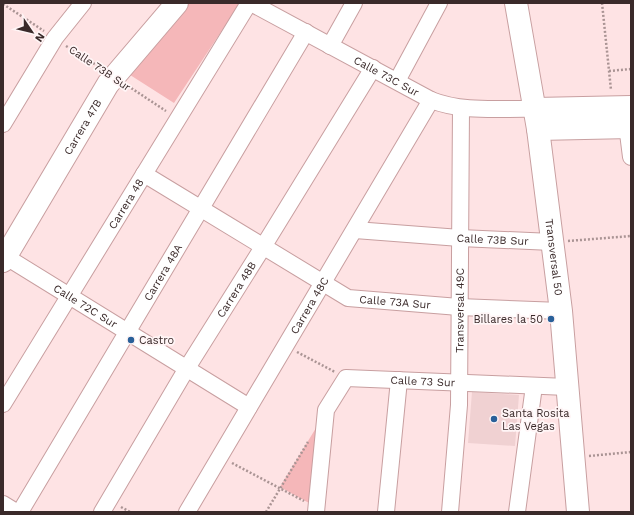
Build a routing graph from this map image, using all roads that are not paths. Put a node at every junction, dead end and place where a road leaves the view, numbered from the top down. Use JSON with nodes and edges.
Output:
{"nodes":[{"id":1,"x":83,"y":3,"type":"edge"},
{"id":2,"x":177,"y":3,"type":"edge"},
{"id":3,"x":250,"y":3,"type":"edge"},
{"id":4,"x":354,"y":3,"type":"edge"},
{"id":5,"x":439,"y":3,"type":"edge"},
{"id":6,"x":516,"y":3,"type":"edge"},
{"id":7,"x":268,"y":7,"type":"edge"},
{"id":8,"x":306,"y":32,"type":"junction"},
{"id":9,"x":330,"y":46,"type":"junction"},
{"id":10,"x":373,"y":68,"type":"junction"},
{"id":11,"x":397,"y":81,"type":"junction"},
{"id":12,"x":431,"y":100,"type":"junction"},
{"id":13,"x":460,"y":108,"type":"junction"},
{"id":14,"x":625,"y":115,"type":"edge"},
{"id":15,"x":536,"y":119,"type":"junction"},
{"id":16,"x":3,"y":124,"type":"edge"},
{"id":17,"x":631,"y":157,"type":"edge"},
{"id":18,"x":144,"y":174,"type":"junction"},
{"id":19,"x":201,"y":208,"type":"junction"},
{"id":20,"x":355,"y":230,"type":"junction"},
{"id":21,"x":460,"y":238,"type":"junction"},
{"id":22,"x":552,"y":242,"type":"junction"},
{"id":23,"x":263,"y":248,"type":"junction"},
{"id":24,"x":4,"y":258,"type":"edge"},
{"id":25,"x":324,"y":282,"type":"junction"},
{"id":26,"x":68,"y":295,"type":"junction"},
{"id":27,"x":459,"y":307,"type":"junction"},
{"id":28,"x":561,"y":311,"type":"junction"},
{"id":29,"x":127,"y":331,"type":"junction"},
{"id":30,"x":187,"y":368,"type":"junction"},
{"id":31,"x":399,"y":380,"type":"junction"},
{"id":32,"x":459,"y":382,"type":"junction"},
{"id":33,"x":534,"y":386,"type":"junction"},
{"id":34,"x":567,"y":387,"type":"junction"},
{"id":35,"x":3,"y":404,"type":"edge"},
{"id":36,"x":249,"y":407,"type":"junction"},
{"id":37,"x":3,"y":504,"type":"edge"},
{"id":38,"x":316,"y":510,"type":"edge"},
{"id":39,"x":16,"y":512,"type":"edge"},
{"id":40,"x":20,"y":512,"type":"edge"},
{"id":41,"x":102,"y":512,"type":"edge"},
{"id":42,"x":187,"y":512,"type":"edge"},
{"id":43,"x":386,"y":512,"type":"edge"},
{"id":44,"x":450,"y":512,"type":"edge"},
{"id":45,"x":517,"y":512,"type":"edge"},
{"id":46,"x":578,"y":512,"type":"edge"}],
"edges":[{"from":1,"to":16,"type":"street"},
{"from":2,"to":24,"type":"street","name":"Carrera 47B"},
{"from":3,"to":7,"type":"street","name":"Calle 73C Sur"},
{"from":3,"to":18,"type":"street","name":"Carrera 48"},
{"from":4,"to":9,"type":"street"},
{"from":5,"to":11,"type":"street"},
{"from":6,"to":15,"type":"street","name":"Transversal 50"},
{"from":7,"to":8,"type":"street","name":"Calle 73C Sur"},
{"from":8,"to":9,"type":"street","name":"Calle 73C Sur"},
{"from":8,"to":19,"type":"street","name":"Carrera 48A"},
{"from":9,"to":10,"type":"street","name":"Calle 73C Sur"},
{"from":10,"to":11,"type":"street","name":"Calle 73C Sur"},
{"from":10,"to":23,"type":"street","name":"Carrera 48B"},
{"from":11,"to":12,"type":"street","name":"Calle 73C Sur"},
{"from":12,"to":13,"type":"street","name":"Calle 73C Sur"},
{"from":12,"to":20,"type":"street","name":"Carrera 48C"},
{"from":13,"to":15,"type":"street","name":"Calle 73C Sur"},
{"from":13,"to":21,"type":"street","name":"Transversal 49C"},
{"from":14,"to":15,"type":"street"},
{"from":14,"to":17,"type":"street"},
{"from":15,"to":22,"type":"street","name":"Transversal 50"},
{"from":18,"to":19,"type":"street","name":"Calle 73A Sur"},
{"from":18,"to":26,"type":"street","name":"Carrera 48"},
{"from":19,"to":23,"type":"street","name":"Calle 73A Sur"},
{"from":19,"to":29,"type":"street","name":"Carrera 48A"},
{"from":20,"to":21,"type":"street","name":"Calle 73B Sur"},
{"from":20,"to":25,"type":"street","name":"Carrera 48C"},
{"from":21,"to":22,"type":"street","name":"Calle 73B Sur"},
{"from":21,"to":27,"type":"street","name":"Transversal 49C"},
{"from":22,"to":28,"type":"street","name":"Transversal 50"},
{"from":23,"to":25,"type":"street","name":"Calle 73A Sur"},
{"from":23,"to":30,"type":"street","name":"Carrera 48B"},
{"from":24,"to":26,"type":"street","name":"Calle 72C Sur"},
{"from":25,"to":27,"type":"street","name":"Calle 73A Sur"},
{"from":25,"to":36,"type":"street","name":"Carrera 48C"},
{"from":26,"to":29,"type":"street","name":"Calle 72C Sur"},
{"from":26,"to":35,"type":"street","name":"Carrera 48"},
{"from":27,"to":28,"type":"street","name":"Calle 73A Sur"},
{"from":27,"to":32,"type":"street","name":"Transversal 49C"},
{"from":28,"to":34,"type":"street","name":"Transversal 50"},
{"from":29,"to":30,"type":"street","name":"Calle 72C Sur"},
{"from":29,"to":40,"type":"street","name":"Carrera 48A"},
{"from":30,"to":36,"type":"street","name":"Calle 72C Sur"},
{"from":30,"to":41,"type":"street","name":"Carrera 48B"},
{"from":31,"to":32,"type":"street","name":"Calle 73 Sur"},
{"from":31,"to":38,"type":"street","name":"Calle 73 Sur"},
{"from":31,"to":43,"type":"street"},
{"from":32,"to":33,"type":"street","name":"Calle 73 Sur"},
{"from":32,"to":44,"type":"street","name":"Transversal 49C"},
{"from":33,"to":34,"type":"street","name":"Calle 73 Sur"},
{"from":33,"to":45,"type":"street"},
{"from":34,"to":46,"type":"street","name":"Transversal 50"},
{"from":36,"to":42,"type":"street","name":"Carrera 48C"},
{"from":37,"to":39,"type":"street"}]}
